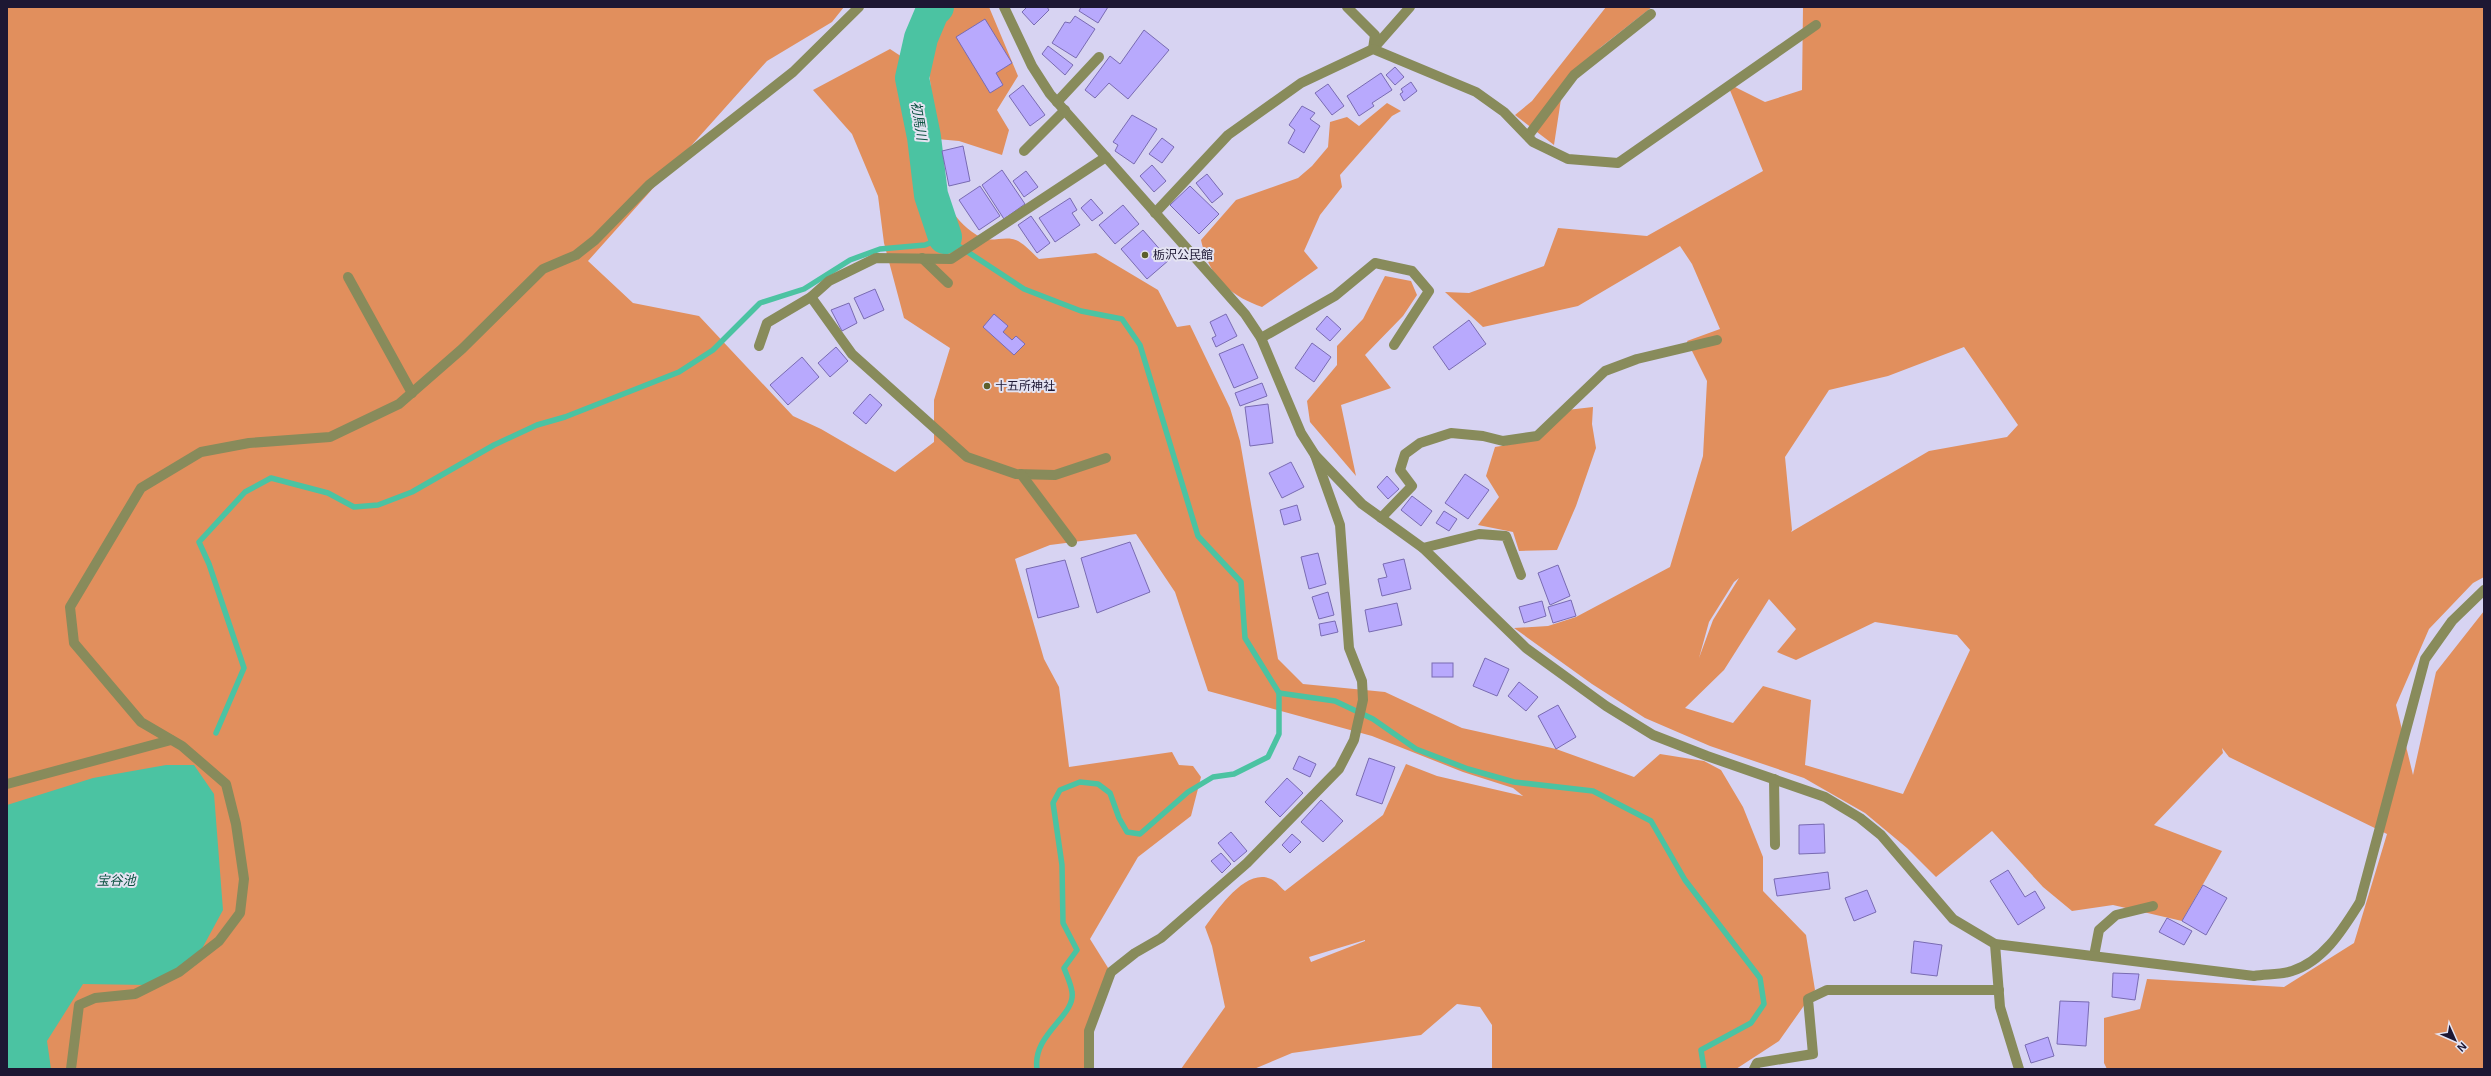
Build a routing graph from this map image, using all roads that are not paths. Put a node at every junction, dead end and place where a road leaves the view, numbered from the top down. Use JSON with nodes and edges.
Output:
{"nodes":[{"id":1,"x":859,"y":7,"type":"edge"},
{"id":2,"x":1004,"y":7,"type":"edge"},
{"id":3,"x":1347,"y":7,"type":"edge"},
{"id":4,"x":1410,"y":7,"type":"edge"},
{"id":5,"x":1651,"y":14,"type":"dead end"},
{"id":6,"x":1816,"y":25,"type":"dead end"},
{"id":7,"x":1373,"y":49,"type":"junction"},
{"id":8,"x":1099,"y":57,"type":"dead end"},
{"id":9,"x":1057,"y":102,"type":"junction"},
{"id":10,"x":1065,"y":110,"type":"junction"},
{"id":11,"x":1528,"y":136,"type":"junction"},
{"id":12,"x":1024,"y":151,"type":"dead end"},
{"id":13,"x":1106,"y":157,"type":"junction"},
{"id":14,"x":1155,"y":213,"type":"junction"},
{"id":15,"x":922,"y":258,"type":"junction"},
{"id":16,"x":348,"y":277,"type":"dead end"},
{"id":17,"x":948,"y":283,"type":"dead end"},
{"id":18,"x":811,"y":297,"type":"junction"},
{"id":19,"x":1261,"y":338,"type":"junction"},
{"id":20,"x":1717,"y":340,"type":"dead end"},
{"id":21,"x":1394,"y":345,"type":"dead end"},
{"id":22,"x":759,"y":346,"type":"dead end"},
{"id":23,"x":412,"y":393,"type":"junction"},
{"id":24,"x":1315,"y":455,"type":"junction"},
{"id":25,"x":1106,"y":458,"type":"dead end"},
{"id":26,"x":1021,"y":474,"type":"junction"},
{"id":27,"x":1381,"y":518,"type":"junction"},
{"id":28,"x":1072,"y":542,"type":"dead end"},
{"id":29,"x":1423,"y":548,"type":"junction"},
{"id":30,"x":1521,"y":575,"type":"dead end"},
{"id":31,"x":2484,"y":590,"type":"edge"},
{"id":32,"x":171,"y":740,"type":"junction"},
{"id":33,"x":1774,"y":779,"type":"junction"},
{"id":34,"x":7,"y":784,"type":"edge"},
{"id":35,"x":1775,"y":845,"type":"dead end"},
{"id":36,"x":2153,"y":906,"type":"dead end"},
{"id":37,"x":1995,"y":944,"type":"junction"},
{"id":38,"x":2094,"y":956,"type":"junction"},
{"id":39,"x":1999,"y":990,"type":"junction"},
{"id":40,"x":71,"y":1069,"type":"edge"},
{"id":41,"x":1089,"y":1069,"type":"edge"},
{"id":42,"x":1754,"y":1069,"type":"edge"},
{"id":43,"x":2019,"y":1069,"type":"edge"}],
"edges":[{"from":1,"to":23,"type":"street"},
{"from":2,"to":9,"type":"street"},
{"from":3,"to":7,"type":"street"},
{"from":4,"to":7,"type":"street"},
{"from":5,"to":11,"type":"street"},
{"from":6,"to":11,"type":"street"},
{"from":7,"to":11,"type":"street"},
{"from":7,"to":14,"type":"street"},
{"from":8,"to":9,"type":"street"},
{"from":9,"to":10,"type":"street"},
{"from":10,"to":12,"type":"street"},
{"from":10,"to":13,"type":"street"},
{"from":13,"to":14,"type":"street"},
{"from":13,"to":15,"type":"street"},
{"from":14,"to":19,"type":"street"},
{"from":15,"to":17,"type":"street"},
{"from":15,"to":18,"type":"street"},
{"from":16,"to":23,"type":"street"},
{"from":18,"to":22,"type":"street"},
{"from":18,"to":26,"type":"street"},
{"from":19,"to":21,"type":"street"},
{"from":19,"to":24,"type":"street"},
{"from":20,"to":27,"type":"street"},
{"from":23,"to":32,"type":"street"},
{"from":24,"to":27,"type":"street"},
{"from":24,"to":41,"type":"street"},
{"from":25,"to":26,"type":"street"},
{"from":26,"to":28,"type":"street"},
{"from":27,"to":29,"type":"street"},
{"from":29,"to":30,"type":"street"},
{"from":29,"to":33,"type":"street"},
{"from":31,"to":38,"type":"street"},
{"from":32,"to":34,"type":"street"},
{"from":32,"to":40,"type":"street"},
{"from":33,"to":35,"type":"street"},
{"from":33,"to":37,"type":"street"},
{"from":36,"to":38,"type":"street"},
{"from":37,"to":38,"type":"street"},
{"from":37,"to":39,"type":"street"},
{"from":39,"to":42,"type":"street"},
{"from":39,"to":43,"type":"street"}]}
